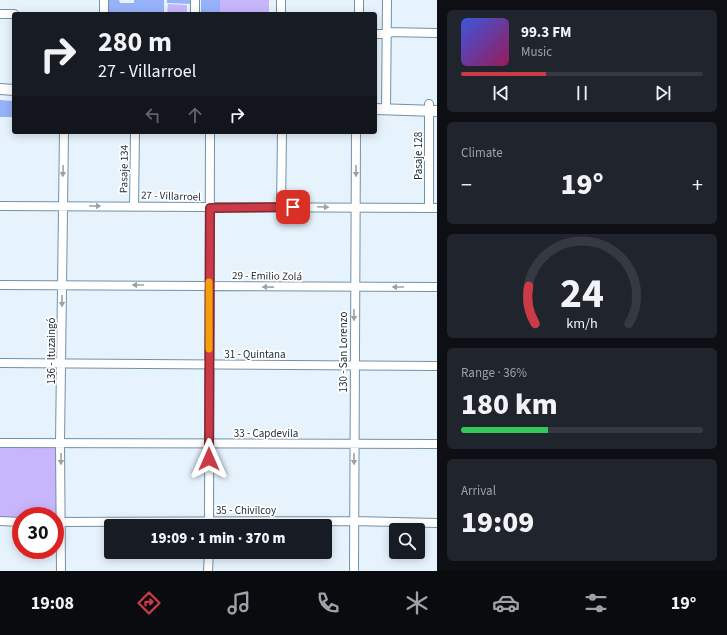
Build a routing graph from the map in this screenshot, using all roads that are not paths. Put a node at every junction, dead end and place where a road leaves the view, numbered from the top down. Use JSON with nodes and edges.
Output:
{"nodes":[{"id":1,"x":104,"y":0,"type":"edge"},
{"id":2,"x":195,"y":0,"type":"edge"},
{"id":3,"x":281,"y":0,"type":"edge"},
{"id":4,"x":359,"y":0,"type":"edge"},
{"id":5,"x":387,"y":0,"type":"edge"},
{"id":6,"x":104,"y":12,"type":"edge"},
{"id":7,"x":195,"y":12,"type":"edge"},
{"id":8,"x":281,"y":12,"type":"edge"},
{"id":9,"x":359,"y":12,"type":"edge"},
{"id":10,"x":0,"y":14,"type":"edge"},
{"id":11,"x":12,"y":14,"type":"edge"},
{"id":12,"x":387,"y":33,"type":"junction"},
{"id":13,"x":437,"y":33,"type":"edge"},
{"id":14,"x":377,"y":34,"type":"edge"},
{"id":15,"x":0,"y":89,"type":"edge"},
{"id":16,"x":12,"y":90,"type":"edge"},
{"id":17,"x":0,"y":96,"type":"edge"},
{"id":18,"x":12,"y":96,"type":"edge"},
{"id":19,"x":377,"y":103,"type":"edge"},
{"id":20,"x":387,"y":106,"type":"junction"},
{"id":21,"x":377,"y":108,"type":"edge"},
{"id":22,"x":433,"y":108,"type":"edge"},
{"id":23,"x":64,"y":134,"type":"edge"},
{"id":24,"x":135,"y":134,"type":"edge"},
{"id":25,"x":210,"y":134,"type":"edge"},
{"id":26,"x":282,"y":134,"type":"edge"},
{"id":27,"x":356,"y":134,"type":"edge"},
{"id":28,"x":0,"y":206,"type":"edge"},
{"id":29,"x":63,"y":206,"type":"junction"},
{"id":30,"x":134,"y":206,"type":"junction"},
{"id":31,"x":281,"y":207,"type":"junction"},
{"id":32,"x":210,"y":208,"type":"junction"},
{"id":33,"x":356,"y":208,"type":"junction"},
{"id":34,"x":433,"y":208,"type":"edge"},
{"id":35,"x":0,"y":285,"type":"edge"},
{"id":36,"x":62,"y":285,"type":"junction"},
{"id":37,"x":209,"y":286,"type":"junction"},
{"id":38,"x":437,"y":287,"type":"edge"},
{"id":39,"x":354,"y":288,"type":"junction"},
{"id":40,"x":0,"y":363,"type":"edge"},
{"id":41,"x":62,"y":363,"type":"junction"},
{"id":42,"x":209,"y":364,"type":"junction"},
{"id":43,"x":354,"y":365,"type":"junction"},
{"id":44,"x":437,"y":366,"type":"edge"},
{"id":45,"x":0,"y":443,"type":"edge"},
{"id":46,"x":60,"y":443,"type":"junction"},
{"id":47,"x":354,"y":443,"type":"junction"},
{"id":48,"x":209,"y":444,"type":"junction"},
{"id":49,"x":437,"y":444,"type":"edge"},
{"id":50,"x":58,"y":507,"type":"edge"},
{"id":51,"x":209,"y":519,"type":"edge"},
{"id":52,"x":0,"y":521,"type":"edge"},
{"id":53,"x":332,"y":521,"type":"edge"},
{"id":54,"x":354,"y":521,"type":"junction"},
{"id":55,"x":12,"y":522,"type":"edge"},
{"id":56,"x":64,"y":522,"type":"edge"},
{"id":57,"x":104,"y":523,"type":"edge"},
{"id":58,"x":437,"y":523,"type":"edge"},
{"id":59,"x":60,"y":559,"type":"edge"},
{"id":60,"x":208,"y":559,"type":"edge"},
{"id":61,"x":61,"y":571,"type":"edge"},
{"id":62,"x":208,"y":571,"type":"edge"},
{"id":63,"x":354,"y":571,"type":"edge"}],
"edges":[{"from":1,"to":6,"type":"street"},
{"from":2,"to":7,"type":"street"},
{"from":3,"to":8,"type":"street"},
{"from":4,"to":9,"type":"street"},
{"from":5,"to":12,"type":"street"},
{"from":10,"to":11,"type":"street"},
{"from":12,"to":13,"type":"street"},
{"from":12,"to":14,"type":"street"},
{"from":12,"to":20,"type":"street"},
{"from":15,"to":16,"type":"main road"},
{"from":17,"to":18,"type":"main road"},
{"from":19,"to":20,"type":"main road"},
{"from":20,"to":21,"type":"main road"},
{"from":20,"to":22,"type":"main road"},
{"from":22,"to":34,"type":"street","name":"Pasaje 128"},
{"from":23,"to":29,"type":"street","name":"136 - Ituzaingó","one_way":true},
{"from":24,"to":30,"type":"street","name":"Pasaje 134"},
{"from":25,"to":32,"type":"street"},
{"from":26,"to":31,"type":"street"},
{"from":27,"to":33,"type":"street","name":"130 - San Lorenzo","one_way":true},
{"from":28,"to":29,"type":"street","name":"27 - Villarroel"},
{"from":29,"to":30,"type":"street","name":"27 - Villarroel","one_way":true},
{"from":29,"to":36,"type":"street","name":"136 - Ituzaingó"},
{"from":30,"to":32,"type":"street","name":"27 - Villarroel"},
{"from":31,"to":32,"type":"street","name":"27 - Villarroel"},
{"from":31,"to":33,"type":"street","name":"27 - Villarroel","one_way":true},
{"from":32,"to":37,"type":"street"},
{"from":33,"to":34,"type":"street","name":"27 - Villarroel"},
{"from":33,"to":39,"type":"street","name":"130 - San Lorenzo"},
{"from":35,"to":36,"type":"street","name":"29 - Emilio Zolá"},
{"from":37,"to":36,"type":"street","name":"29 - Emilio Zolá","one_way":true},
{"from":36,"to":41,"type":"street","name":"136 - Ituzaingó","one_way":true},
{"from":39,"to":37,"type":"street","name":"29 - Emilio Zolá","one_way":true},
{"from":37,"to":42,"type":"street"},
{"from":38,"to":39,"type":"street","name":"29 - Emilio Zolá","one_way":true},
{"from":39,"to":43,"type":"street","name":"130 - San Lorenzo","one_way":true},
{"from":40,"to":41,"type":"street","name":"31 - Quintana"},
{"from":41,"to":42,"type":"street","name":"31 - Quintana"},
{"from":41,"to":46,"type":"street","name":"136 - Ituzaingó"},
{"from":42,"to":43,"type":"street","name":"31 - Quintana"},
{"from":42,"to":48,"type":"street"},
{"from":43,"to":44,"type":"street","name":"31 - Quintana"},
{"from":43,"to":47,"type":"street","name":"130 - San Lorenzo"},
{"from":45,"to":46,"type":"street","name":"33 - Capdevila"},
{"from":46,"to":48,"type":"street","name":"33 - Capdevila"},
{"from":46,"to":50,"type":"street","name":"136 - Ituzaingó","one_way":true},
{"from":47,"to":48,"type":"street","name":"33 - Capdevila"},
{"from":47,"to":49,"type":"street","name":"33 - Capdevila"},
{"from":47,"to":54,"type":"street","name":"130 - San Lorenzo","one_way":true},
{"from":48,"to":51,"type":"street"},
{"from":52,"to":55,"type":"street"},
{"from":53,"to":54,"type":"street","name":"35 - Chivilcoy"},
{"from":54,"to":58,"type":"street","name":"35 - Chivilcoy"},
{"from":54,"to":63,"type":"street","name":"130 - San Lorenzo"},
{"from":56,"to":57,"type":"street","name":"35 - Chivilcoy"},
{"from":59,"to":61,"type":"street","name":"136 - Ituzaingó"},
{"from":60,"to":62,"type":"street"}]}
